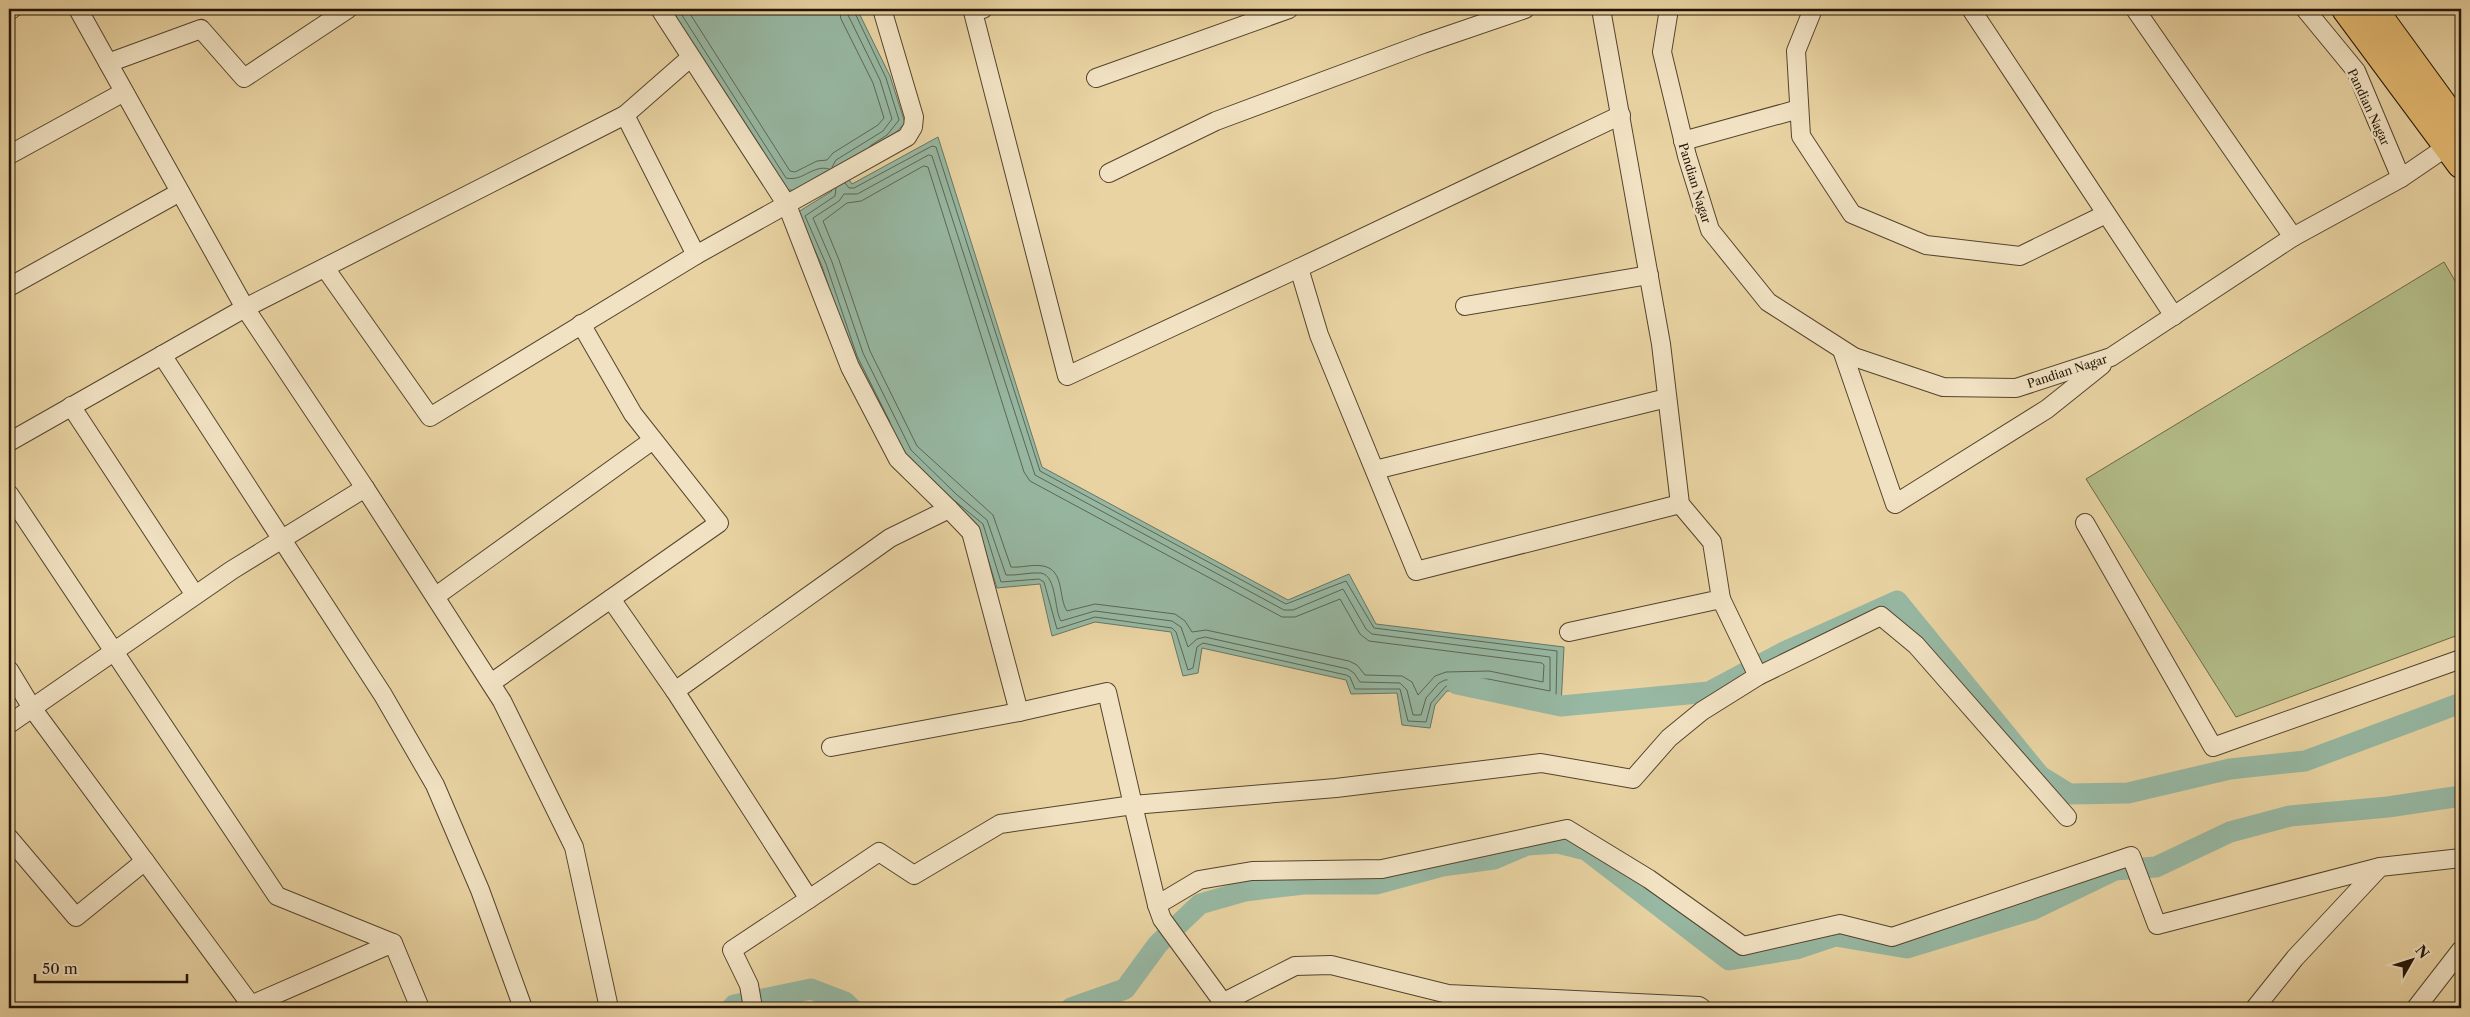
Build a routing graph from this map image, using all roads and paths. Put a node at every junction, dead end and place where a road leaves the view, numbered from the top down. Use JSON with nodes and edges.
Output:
{"nodes":[{"id":1,"x":12,"y":9,"type":"edge"},
{"id":2,"x":78,"y":9,"type":"edge"},
{"id":3,"x":348,"y":9,"type":"edge"},
{"id":4,"x":660,"y":9,"type":"edge"},
{"id":5,"x":882,"y":9,"type":"edge"},
{"id":6,"x":1289,"y":9,"type":"edge"},
{"id":7,"x":1525,"y":9,"type":"edge"},
{"id":8,"x":1601,"y":9,"type":"edge"},
{"id":9,"x":1669,"y":9,"type":"edge"},
{"id":10,"x":1813,"y":9,"type":"edge"},
{"id":11,"x":1971,"y":9,"type":"edge"},
{"id":12,"x":2135,"y":9,"type":"edge"},
{"id":13,"x":2305,"y":9,"type":"edge"},
{"id":14,"x":2346,"y":9,"type":"edge"},
{"id":15,"x":2373,"y":9,"type":"edge"},
{"id":16,"x":9,"y":10,"type":"edge"},
{"id":17,"x":976,"y":10,"type":"edge"},
{"id":18,"x":690,"y":58,"type":"junction"},
{"id":19,"x":108,"y":63,"type":"junction"},
{"id":20,"x":1096,"y":78,"type":"dead end"},
{"id":21,"x":124,"y":92,"type":"junction"},
{"id":22,"x":1799,"y":109,"type":"junction"},
{"id":23,"x":625,"y":115,"type":"junction"},
{"id":24,"x":1621,"y":115,"type":"junction"},
{"id":25,"x":1683,"y":141,"type":"junction"},
{"id":26,"x":2457,"y":147,"type":"edge"},
{"id":27,"x":9,"y":155,"type":"edge"},
{"id":28,"x":1108,"y":173,"type":"dead end"},
{"id":29,"x":2401,"y":178,"type":"junction"},
{"id":30,"x":180,"y":192,"type":"junction"},
{"id":31,"x":791,"y":202,"type":"junction"},
{"id":32,"x":2106,"y":214,"type":"junction"},
{"id":33,"x":2293,"y":237,"type":"junction"},
{"id":34,"x":696,"y":255,"type":"junction"},
{"id":35,"x":325,"y":268,"type":"junction"},
{"id":36,"x":1299,"y":268,"type":"junction"},
{"id":37,"x":1649,"y":276,"type":"junction"},
{"id":38,"x":9,"y":287,"type":"edge"},
{"id":39,"x":1465,"y":306,"type":"dead end"},
{"id":40,"x":245,"y":308,"type":"junction"},
{"id":41,"x":2174,"y":316,"type":"junction"},
{"id":42,"x":581,"y":324,"type":"junction"},
{"id":43,"x":1842,"y":350,"type":"junction"},
{"id":44,"x":162,"y":355,"type":"junction"},
{"id":45,"x":2111,"y":357,"type":"junction"},
{"id":46,"x":1667,"y":398,"type":"junction"},
{"id":47,"x":71,"y":406,"type":"junction"},
{"id":48,"x":653,"y":440,"type":"junction"},
{"id":49,"x":9,"y":442,"type":"edge"},
{"id":50,"x":1375,"y":470,"type":"junction"},
{"id":51,"x":365,"y":488,"type":"junction"},
{"id":52,"x":9,"y":494,"type":"edge"},
{"id":53,"x":1680,"y":504,"type":"junction"},
{"id":54,"x":949,"y":509,"type":"junction"},
{"id":55,"x":2085,"y":523,"type":"dead end"},
{"id":56,"x":283,"y":539,"type":"junction"},
{"id":57,"x":196,"y":595,"type":"junction"},
{"id":58,"x":436,"y":596,"type":"junction"},
{"id":59,"x":611,"y":599,"type":"junction"},
{"id":60,"x":1722,"y":599,"type":"junction"},
{"id":61,"x":1569,"y":632,"type":"dead end"},
{"id":62,"x":113,"y":652,"type":"junction"},
{"id":63,"x":2461,"y":660,"type":"edge"},
{"id":64,"x":9,"y":670,"type":"edge"},
{"id":65,"x":1755,"y":670,"type":"junction"},
{"id":66,"x":491,"y":683,"type":"junction"},
{"id":67,"x":675,"y":691,"type":"junction"},
{"id":68,"x":32,"y":708,"type":"junction"},
{"id":69,"x":1020,"y":712,"type":"junction"},
{"id":70,"x":9,"y":724,"type":"edge"},
{"id":71,"x":831,"y":747,"type":"dead end"},
{"id":72,"x":1133,"y":805,"type":"junction"},
{"id":73,"x":2067,"y":817,"type":"dead end"},
{"id":74,"x":9,"y":838,"type":"edge"},
{"id":75,"x":2461,"y":858,"type":"edge"},
{"id":76,"x":145,"y":860,"type":"junction"},
{"id":77,"x":2380,"y":866,"type":"junction"},
{"id":78,"x":809,"y":899,"type":"junction"},
{"id":79,"x":1160,"y":912,"type":"junction"},
{"id":80,"x":394,"y":943,"type":"junction"},
{"id":81,"x":2461,"y":950,"type":"edge"},
{"id":82,"x":1225,"y":1005,"type":"edge"},
{"id":83,"x":1669,"y":1007,"type":"edge"},
{"id":84,"x":420,"y":1008,"type":"edge"},
{"id":85,"x":523,"y":1008,"type":"edge"},
{"id":86,"x":608,"y":1008,"type":"edge"},
{"id":87,"x":754,"y":1008,"type":"edge"},
{"id":88,"x":1702,"y":1008,"type":"edge"},
{"id":89,"x":2255,"y":1008,"type":"edge"},
{"id":90,"x":2416,"y":1008,"type":"edge"}],
"edges":[{"from":1,"to":16,"type":"street"},
{"from":2,"to":19,"type":"street"},
{"from":3,"to":19,"type":"street"},
{"from":4,"to":18,"type":"street"},
{"from":5,"to":31,"type":"street"},
{"from":6,"to":20,"type":"street"},
{"from":7,"to":28,"type":"street"},
{"from":8,"to":24,"type":"street"},
{"from":9,"to":25,"type":"street","name":"Pandian Nagar"},
{"from":10,"to":22,"type":"street"},
{"from":11,"to":32,"type":"street"},
{"from":12,"to":33,"type":"street"},
{"from":13,"to":29,"type":"street","name":"Pandian Nagar"},
{"from":14,"to":26,"type":"main road"},
{"from":15,"to":26,"type":"main road"},
{"from":17,"to":36,"type":"street"},
{"from":18,"to":23,"type":"street"},
{"from":18,"to":31,"type":"street"},
{"from":19,"to":21,"type":"street"},
{"from":21,"to":27,"type":"street"},
{"from":21,"to":30,"type":"street"},
{"from":22,"to":25,"type":"street"},
{"from":22,"to":32,"type":"street"},
{"from":23,"to":34,"type":"street"},
{"from":23,"to":35,"type":"street"},
{"from":24,"to":36,"type":"street"},
{"from":24,"to":37,"type":"street"},
{"from":25,"to":43,"type":"street","name":"Pandian Nagar"},
{"from":26,"to":29,"type":"street"},
{"from":29,"to":33,"type":"street","name":"Pandian Nagar"},
{"from":30,"to":38,"type":"street"},
{"from":30,"to":40,"type":"street"},
{"from":31,"to":34,"type":"street"},
{"from":31,"to":54,"type":"street"},
{"from":32,"to":41,"type":"street"},
{"from":33,"to":41,"type":"street","name":"Pandian Nagar"},
{"from":34,"to":42,"type":"street"},
{"from":35,"to":40,"type":"street"},
{"from":35,"to":42,"type":"street"},
{"from":36,"to":50,"type":"street"},
{"from":37,"to":39,"type":"street"},
{"from":37,"to":46,"type":"street"},
{"from":40,"to":44,"type":"street"},
{"from":40,"to":51,"type":"street"},
{"from":41,"to":45,"type":"street","name":"Pandian Nagar"},
{"from":42,"to":48,"type":"street"},
{"from":43,"to":45,"type":"street","name":"Pandian Nagar"},
{"from":43,"to":45,"type":"street"},
{"from":44,"to":47,"type":"street"},
{"from":44,"to":56,"type":"street"},
{"from":46,"to":50,"type":"street"},
{"from":46,"to":53,"type":"street"},
{"from":47,"to":49,"type":"street"},
{"from":47,"to":57,"type":"street"},
{"from":48,"to":58,"type":"street"},
{"from":48,"to":59,"type":"street"},
{"from":50,"to":53,"type":"street"},
{"from":51,"to":56,"type":"street"},
{"from":51,"to":58,"type":"street"},
{"from":52,"to":62,"type":"street"},
{"from":53,"to":60,"type":"street"},
{"from":54,"to":67,"type":"street"},
{"from":54,"to":69,"type":"street"},
{"from":55,"to":63,"type":"street"},
{"from":56,"to":57,"type":"street"},
{"from":56,"to":85,"type":"street"},
{"from":57,"to":62,"type":"street"},
{"from":58,"to":66,"type":"street"},
{"from":59,"to":66,"type":"street"},
{"from":59,"to":67,"type":"street"},
{"from":60,"to":61,"type":"street"},
{"from":60,"to":65,"type":"street"},
{"from":62,"to":68,"type":"street"},
{"from":62,"to":80,"type":"street"},
{"from":64,"to":68,"type":"street"},
{"from":65,"to":72,"type":"street"},
{"from":65,"to":73,"type":"street"},
{"from":66,"to":86,"type":"street"},
{"from":67,"to":78,"type":"street"},
{"from":68,"to":70,"type":"street"},
{"from":68,"to":76,"type":"street"},
{"from":69,"to":71,"type":"street"},
{"from":69,"to":72,"type":"street"},
{"from":72,"to":78,"type":"street"},
{"from":72,"to":79,"type":"street"},
{"from":74,"to":76,"type":"street"},
{"from":75,"to":77,"type":"street"},
{"from":76,"to":80,"type":"street"},
{"from":77,"to":79,"type":"street"},
{"from":77,"to":89,"type":"street"},
{"from":78,"to":87,"type":"street"},
{"from":79,"to":82,"type":"street"},
{"from":80,"to":84,"type":"street"},
{"from":81,"to":90,"type":"street"},
{"from":82,"to":83,"type":"street"},
{"from":83,"to":88,"type":"street"}]}
